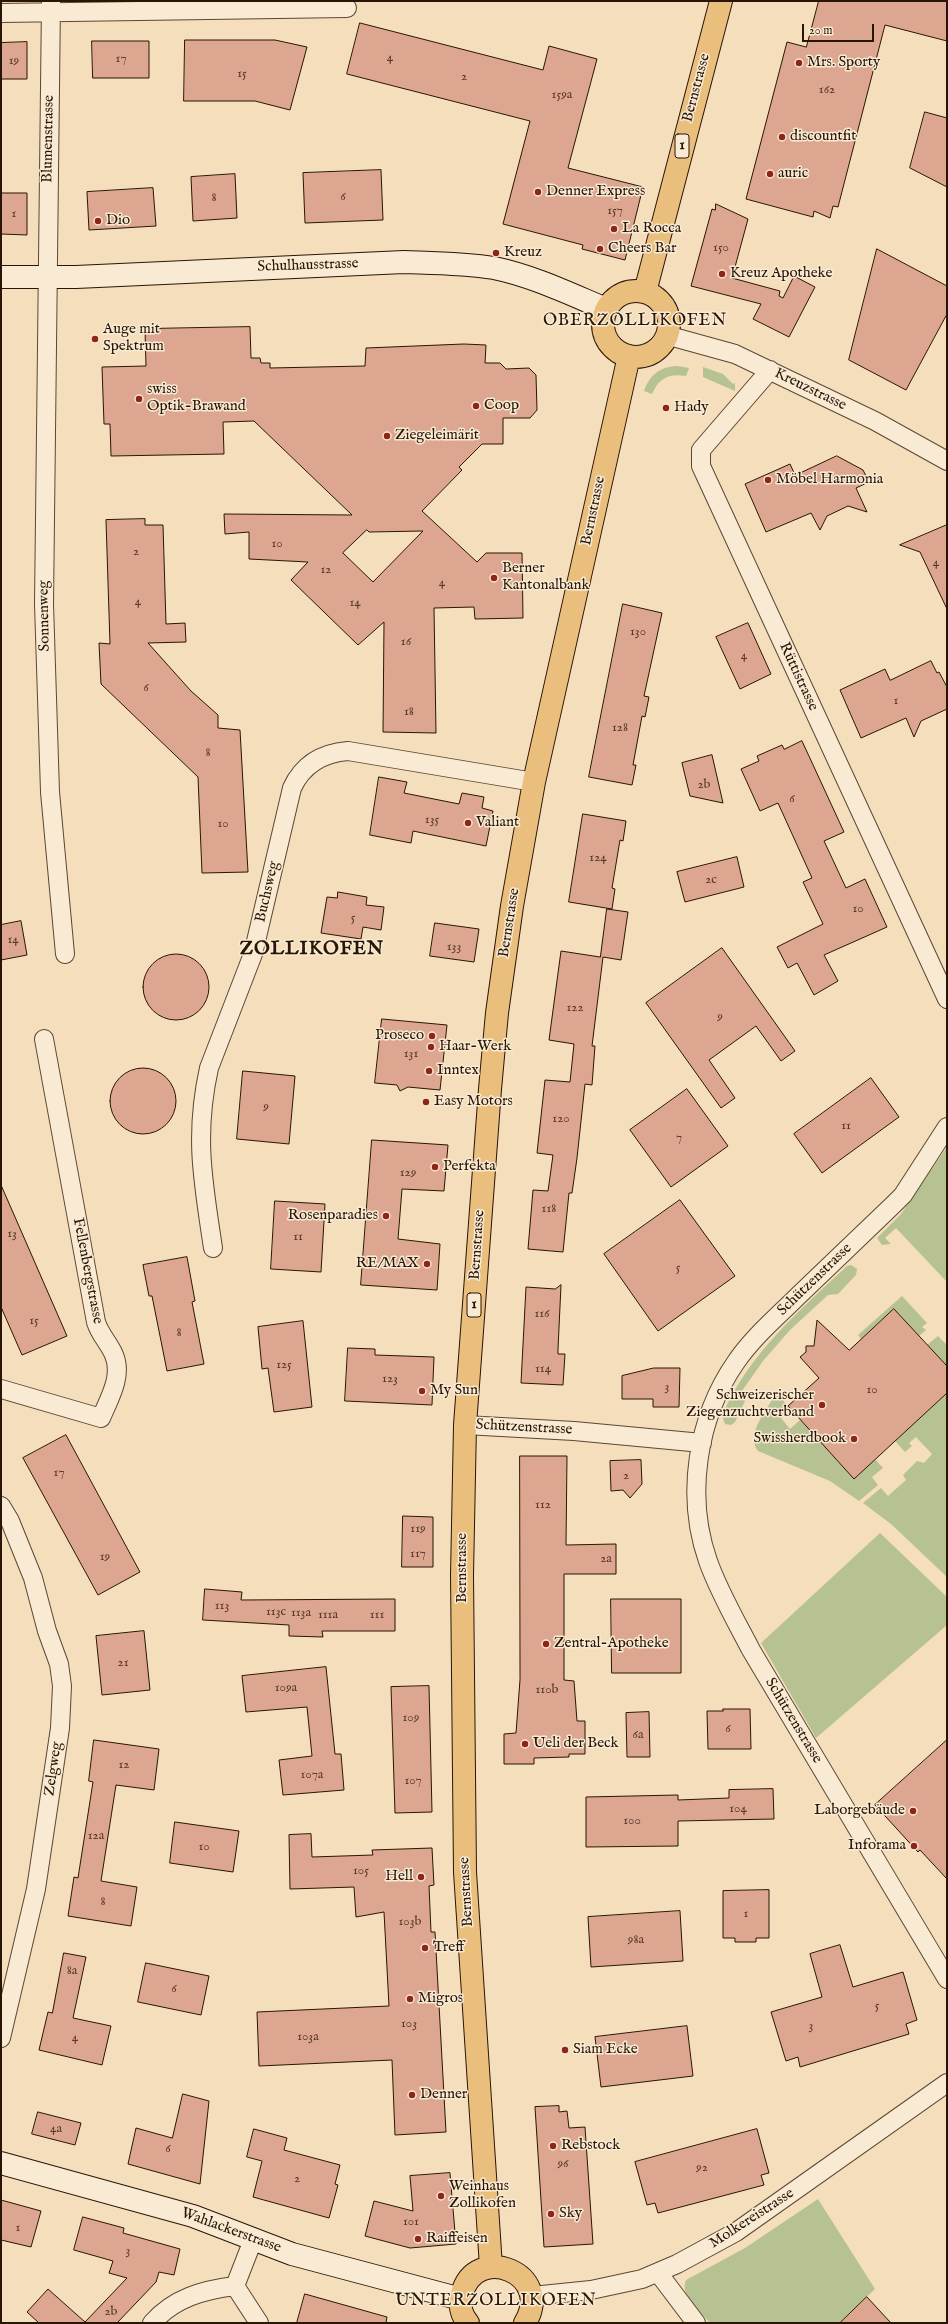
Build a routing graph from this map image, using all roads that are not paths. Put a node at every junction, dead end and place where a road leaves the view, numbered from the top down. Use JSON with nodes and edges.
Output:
{"nodes":[{"id":1,"x":721,"y":1,"type":"edge"},
{"id":2,"x":51,"y":7,"type":"edge"},
{"id":3,"x":347,"y":8,"type":"dead end"},
{"id":4,"x":1,"y":13,"type":"edge"},
{"id":5,"x":1,"y":276,"type":"edge"},
{"id":6,"x":46,"y":277,"type":"junction"},
{"id":7,"x":645,"y":292,"type":"junction"},
{"id":8,"x":606,"y":309,"type":"junction"},
{"id":9,"x":666,"y":335,"type":"junction"},
{"id":10,"x":629,"y":356,"type":"junction"},
{"id":11,"x":770,"y":370,"type":"junction"},
{"id":12,"x":947,"y":461,"type":"edge"},
{"id":13,"x":534,"y":782,"type":"junction"},
{"id":14,"x":65,"y":954,"type":"dead end"},
{"id":15,"x":947,"y":999,"type":"edge"},
{"id":16,"x":44,"y":1038,"type":"dead end"},
{"id":17,"x":947,"y":1127,"type":"edge"},
{"id":18,"x":213,"y":1248,"type":"dead end"},
{"id":19,"x":1,"y":1389,"type":"edge"},
{"id":20,"x":465,"y":1425,"type":"junction"},
{"id":21,"x":702,"y":1443,"type":"junction"},
{"id":22,"x":1,"y":1506,"type":"edge"},
{"id":23,"x":947,"y":1979,"type":"edge"},
{"id":24,"x":1,"y":2038,"type":"edge"},
{"id":25,"x":947,"y":2083,"type":"edge"},
{"id":26,"x":1,"y":2163,"type":"edge"},
{"id":27,"x":252,"y":2240,"type":"junction"},
{"id":28,"x":491,"y":2267,"type":"junction"},
{"id":29,"x":659,"y":2274,"type":"junction"},
{"id":30,"x":235,"y":2286,"type":"junction"},
{"id":31,"x":532,"y":2296,"type":"junction"},
{"id":32,"x":461,"y":2299,"type":"junction"},
{"id":33,"x":152,"y":2323,"type":"edge"},
{"id":34,"x":259,"y":2323,"type":"edge"},
{"id":35,"x":468,"y":2323,"type":"edge"},
{"id":36,"x":525,"y":2323,"type":"edge"},
{"id":37,"x":696,"y":2323,"type":"edge"}],
"edges":[{"from":1,"to":7,"type":"main road","name":"Bernstrasse","number":"1"},
{"from":2,"to":3,"type":"street"},
{"from":2,"to":4,"type":"street"},
{"from":2,"to":6,"type":"street","name":"Blumenstrasse"},
{"from":5,"to":6,"type":"street","name":"Schulhausstrasse"},
{"from":6,"to":8,"type":"street","name":"Schulhausstrasse"},
{"from":6,"to":14,"type":"street","name":"Sonnenweg"},
{"from":7,"to":8,"type":"main road"},
{"from":7,"to":9,"type":"main road"},
{"from":8,"to":10,"type":"main road"},
{"from":9,"to":10,"type":"main road"},
{"from":9,"to":11,"type":"street","name":"Kreuzstrasse"},
{"from":10,"to":13,"type":"main road","name":"Bernstrasse","number":"1"},
{"from":11,"to":12,"type":"street","name":"Kreuzstrasse"},
{"from":11,"to":15,"type":"street","name":"Rüttistrasse"},
{"from":13,"to":18,"type":"street","name":"Buchsweg"},
{"from":13,"to":20,"type":"main road","name":"Bernstrasse","number":"1"},
{"from":16,"to":19,"type":"street","name":"Fellenbergstrasse"},
{"from":17,"to":21,"type":"street","name":"Schützenstrasse"},
{"from":20,"to":21,"type":"street","name":"Schützenstrasse"},
{"from":20,"to":28,"type":"main road","name":"Bernstrasse","number":"1"},
{"from":21,"to":23,"type":"street","name":"Schützenstrasse"},
{"from":22,"to":24,"type":"street","name":"Zelgweg"},
{"from":25,"to":29,"type":"street","name":"Molkereistrasse"},
{"from":26,"to":27,"type":"street","name":"Wahlackerstrasse"},
{"from":27,"to":30,"type":"street"},
{"from":27,"to":32,"type":"street","name":"Wahlackerstrasse"},
{"from":28,"to":31,"type":"main road"},
{"from":28,"to":32,"type":"main road"},
{"from":29,"to":31,"type":"street","name":"Molkereistrasse"},
{"from":29,"to":37,"type":"street"},
{"from":30,"to":33,"type":"street"},
{"from":30,"to":34,"type":"street"},
{"from":31,"to":36,"type":"main road"},
{"from":32,"to":35,"type":"main road"}]}
